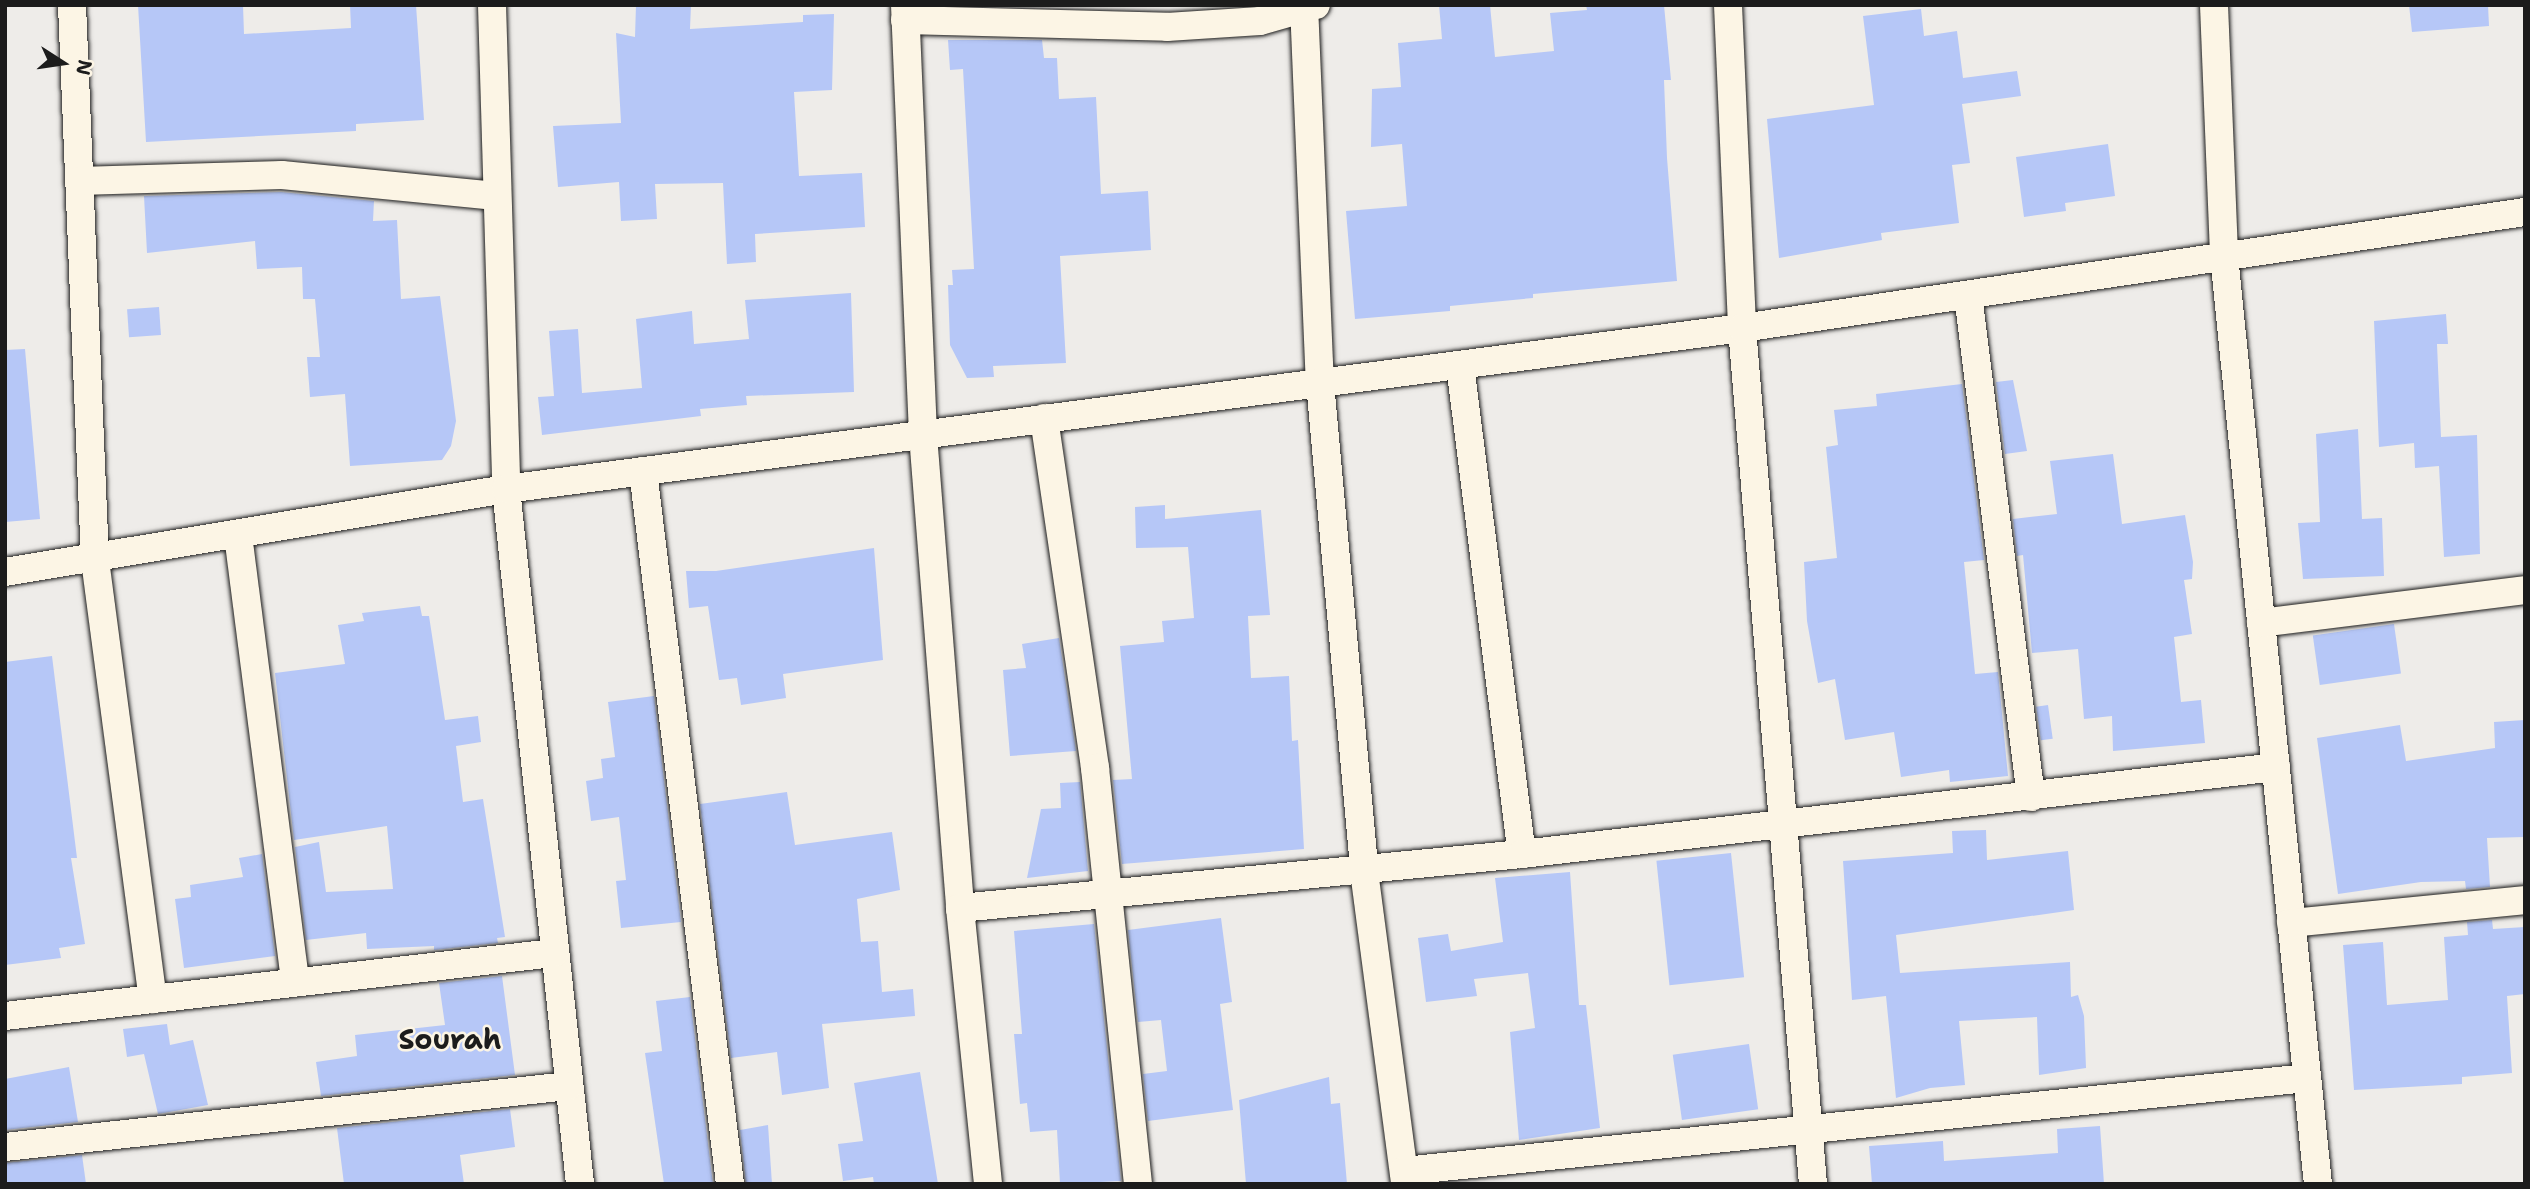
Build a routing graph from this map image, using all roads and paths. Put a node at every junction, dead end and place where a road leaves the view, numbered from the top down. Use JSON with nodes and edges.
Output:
{"nodes":[{"id":1,"x":72,"y":5,"type":"edge"},
{"id":2,"x":492,"y":5,"type":"edge"},
{"id":3,"x":1728,"y":5,"type":"edge"},
{"id":4,"x":2214,"y":5,"type":"edge"},
{"id":5,"x":1308,"y":6,"type":"edge"},
{"id":6,"x":905,"y":13,"type":"edge"},
{"id":7,"x":79,"y":181,"type":"junction"},
{"id":8,"x":496,"y":196,"type":"junction"},
{"id":9,"x":2525,"y":212,"type":"edge"},
{"id":10,"x":2224,"y":256,"type":"junction"},
{"id":11,"x":1968,"y":295,"type":"junction"},
{"id":12,"x":1742,"y":328,"type":"junction"},
{"id":13,"x":1460,"y":365,"type":"junction"},
{"id":14,"x":1320,"y":383,"type":"junction"},
{"id":15,"x":1045,"y":418,"type":"junction"},
{"id":16,"x":923,"y":435,"type":"junction"},
{"id":17,"x":643,"y":471,"type":"junction"},
{"id":18,"x":506,"y":489,"type":"junction"},
{"id":19,"x":238,"y":536,"type":"junction"},
{"id":20,"x":95,"y":560,"type":"junction"},
{"id":21,"x":5,"y":572,"type":"edge"},
{"id":22,"x":2525,"y":590,"type":"edge"},
{"id":23,"x":2261,"y":623,"type":"junction"},
{"id":24,"x":2276,"y":767,"type":"junction"},
{"id":25,"x":2031,"y":797,"type":"junction"},
{"id":26,"x":1783,"y":824,"type":"junction"},
{"id":27,"x":1522,"y":854,"type":"junction"},
{"id":28,"x":1364,"y":871,"type":"junction"},
{"id":29,"x":1107,"y":893,"type":"junction"},
{"id":30,"x":2525,"y":900,"type":"edge"},
{"id":31,"x":960,"y":908,"type":"junction"},
{"id":32,"x":2291,"y":923,"type":"junction"},
{"id":33,"x":554,"y":953,"type":"junction"},
{"id":34,"x":295,"y":982,"type":"junction"},
{"id":35,"x":153,"y":999,"type":"junction"},
{"id":36,"x":5,"y":1016,"type":"edge"},
{"id":37,"x":2307,"y":1079,"type":"junction"},
{"id":38,"x":568,"y":1086,"type":"junction"},
{"id":39,"x":1807,"y":1129,"type":"junction"},
{"id":40,"x":5,"y":1147,"type":"edge"},
{"id":41,"x":1405,"y":1177,"type":"edge"},
{"id":42,"x":580,"y":1184,"type":"edge"},
{"id":43,"x":730,"y":1184,"type":"edge"},
{"id":44,"x":988,"y":1184,"type":"edge"},
{"id":45,"x":1138,"y":1184,"type":"edge"},
{"id":46,"x":1813,"y":1184,"type":"edge"},
{"id":47,"x":2318,"y":1184,"type":"edge"}],
"edges":[{"from":1,"to":7,"type":"street"},
{"from":2,"to":8,"type":"street"},
{"from":3,"to":12,"type":"street"},
{"from":4,"to":10,"type":"street"},
{"from":5,"to":6,"type":"street"},
{"from":5,"to":14,"type":"street"},
{"from":6,"to":16,"type":"street"},
{"from":7,"to":8,"type":"street"},
{"from":7,"to":20,"type":"street"},
{"from":8,"to":18,"type":"street"},
{"from":9,"to":10,"type":"street"},
{"from":10,"to":11,"type":"street"},
{"from":10,"to":23,"type":"street"},
{"from":11,"to":12,"type":"street"},
{"from":11,"to":25,"type":"street"},
{"from":12,"to":13,"type":"street"},
{"from":12,"to":26,"type":"street"},
{"from":13,"to":14,"type":"street"},
{"from":13,"to":27,"type":"street"},
{"from":14,"to":15,"type":"street"},
{"from":14,"to":28,"type":"street"},
{"from":15,"to":16,"type":"street"},
{"from":15,"to":29,"type":"street"},
{"from":16,"to":17,"type":"street"},
{"from":16,"to":31,"type":"street"},
{"from":17,"to":18,"type":"street"},
{"from":17,"to":43,"type":"street"},
{"from":18,"to":19,"type":"street"},
{"from":18,"to":33,"type":"street"},
{"from":19,"to":20,"type":"street"},
{"from":19,"to":34,"type":"street"},
{"from":20,"to":21,"type":"street"},
{"from":20,"to":35,"type":"street"},
{"from":22,"to":23,"type":"street"},
{"from":23,"to":24,"type":"street"},
{"from":24,"to":25,"type":"street"},
{"from":24,"to":32,"type":"street"},
{"from":25,"to":26,"type":"street"},
{"from":26,"to":27,"type":"street"},
{"from":26,"to":39,"type":"street"},
{"from":27,"to":28,"type":"street"},
{"from":28,"to":29,"type":"street"},
{"from":28,"to":41,"type":"street"},
{"from":29,"to":31,"type":"street"},
{"from":29,"to":45,"type":"street"},
{"from":30,"to":32,"type":"street"},
{"from":31,"to":44,"type":"street"},
{"from":32,"to":37,"type":"street"},
{"from":33,"to":34,"type":"street"},
{"from":33,"to":38,"type":"street"},
{"from":34,"to":35,"type":"street"},
{"from":35,"to":36,"type":"street"},
{"from":37,"to":39,"type":"street"},
{"from":37,"to":47,"type":"street"},
{"from":38,"to":40,"type":"street"},
{"from":38,"to":42,"type":"street"},
{"from":39,"to":41,"type":"street"},
{"from":39,"to":46,"type":"street"}]}
